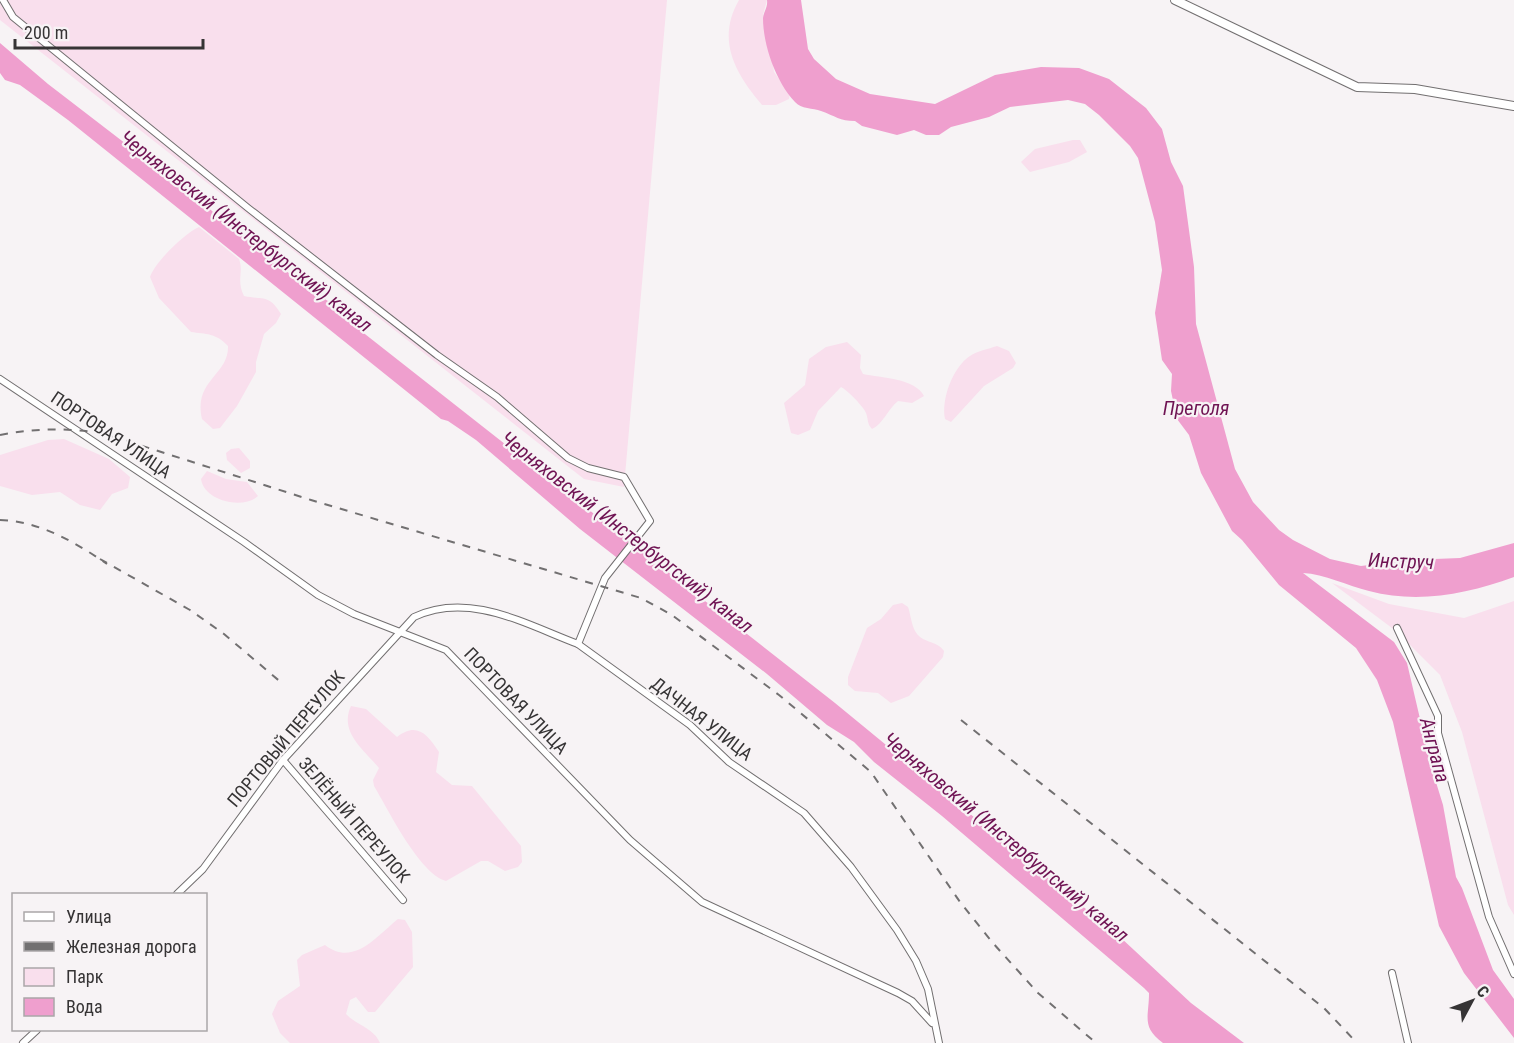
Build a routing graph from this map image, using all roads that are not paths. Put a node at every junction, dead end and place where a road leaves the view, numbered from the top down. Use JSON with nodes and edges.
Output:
{"nodes":[{"id":1,"x":3,"y":0,"type":"edge"},
{"id":2,"x":1175,"y":0,"type":"edge"},
{"id":3,"x":1514,"y":106,"type":"edge"},
{"id":4,"x":0,"y":379,"type":"edge"},
{"id":5,"x":1397,"y":628,"type":"dead end"},
{"id":6,"x":397,"y":633,"type":"junction"},
{"id":7,"x":578,"y":644,"type":"junction"},
{"id":8,"x":283,"y":760,"type":"junction"},
{"id":9,"x":178,"y":893,"type":"edge"},
{"id":10,"x":403,"y":900,"type":"dead end"},
{"id":11,"x":1392,"y":973,"type":"dead end"},
{"id":12,"x":1514,"y":974,"type":"edge"},
{"id":13,"x":933,"y":1024,"type":"junction"},
{"id":14,"x":35,"y":1031,"type":"edge"},
{"id":15,"x":23,"y":1043,"type":"edge"},
{"id":16,"x":939,"y":1043,"type":"edge"},
{"id":17,"x":1408,"y":1043,"type":"edge"}],
"edges":[{"from":1,"to":7,"type":"street"},
{"from":2,"to":3,"type":"street"},
{"from":4,"to":6,"type":"street","name":"ПОРТОВАЯ УЛИЦА"},
{"from":5,"to":12,"type":"street"},
{"from":6,"to":7,"type":"street","name":"ПОРТОВЫЙ ПЕРЕУЛОК"},
{"from":6,"to":8,"type":"street","name":"ПОРТОВЫЙ ПЕРЕУЛОК"},
{"from":6,"to":13,"type":"street","name":"ПОРТОВАЯ УЛИЦА"},
{"from":7,"to":13,"type":"street","name":"ДАЧНАЯ УЛИЦА"},
{"from":8,"to":9,"type":"street","name":"ПОРТОВЫЙ ПЕРЕУЛОК"},
{"from":8,"to":10,"type":"street","name":"ЗЕЛЁНЫЙ ПЕРЕУЛОК"},
{"from":11,"to":17,"type":"street"},
{"from":13,"to":16,"type":"street","name":"ДАЧНАЯ УЛИЦА"},
{"from":14,"to":15,"type":"street"}]}
